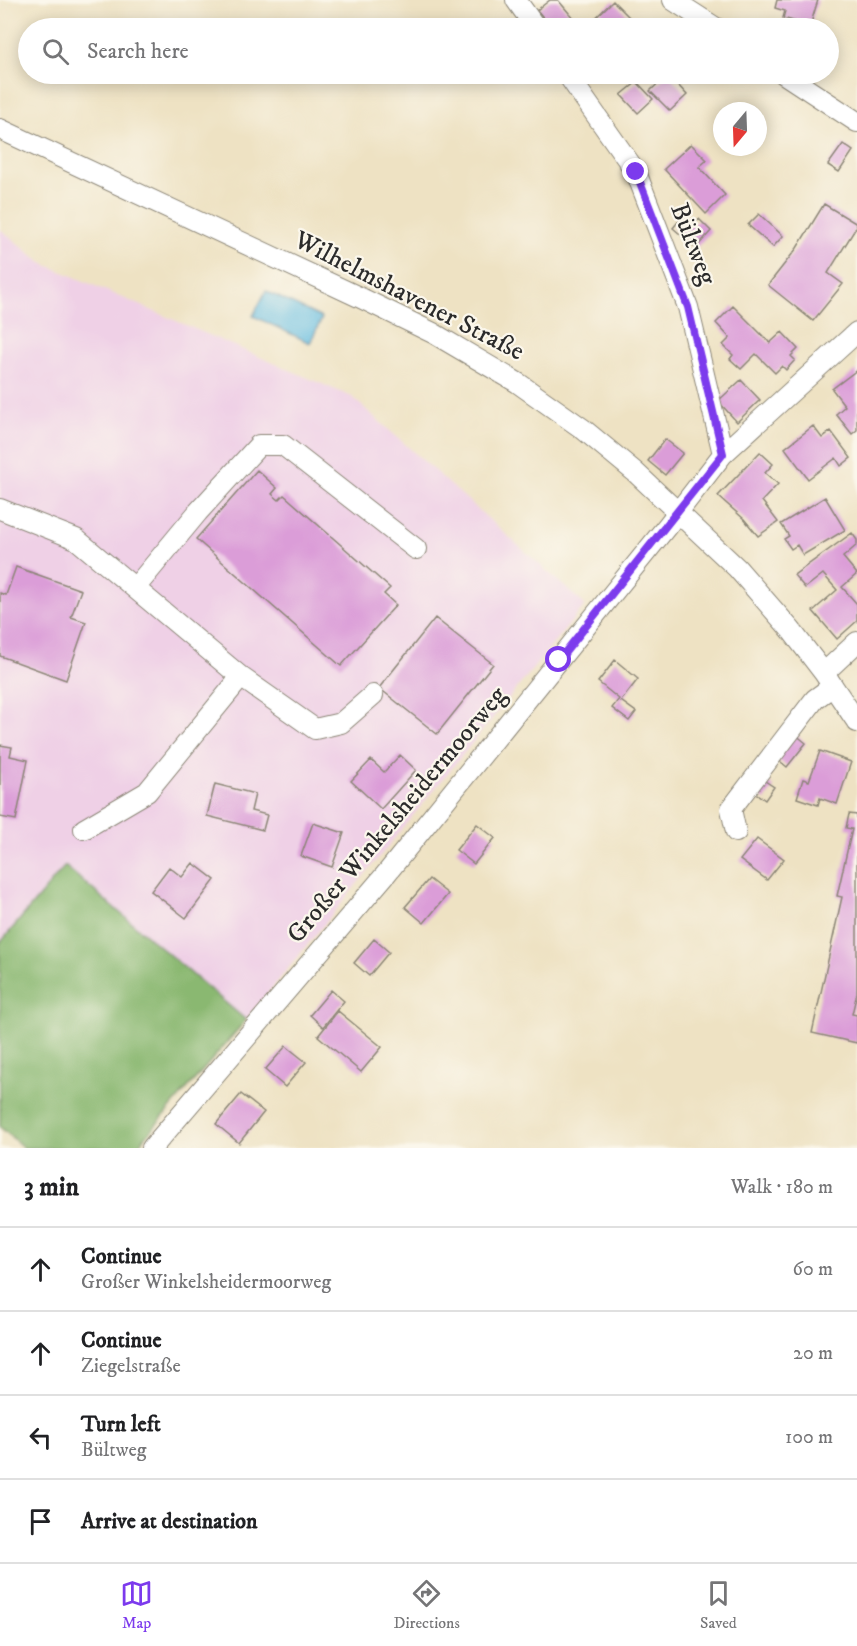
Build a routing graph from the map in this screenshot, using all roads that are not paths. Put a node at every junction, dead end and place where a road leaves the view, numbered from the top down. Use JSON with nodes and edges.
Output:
{"nodes":[{"id":1,"x":516,"y":0,"type":"edge"},
{"id":2,"x":673,"y":0,"type":"edge"},
{"id":3,"x":529,"y":18,"type":"edge"},
{"id":4,"x":701,"y":18,"type":"edge"},
{"id":5,"x":574,"y":84,"type":"edge"},
{"id":6,"x":799,"y":84,"type":"edge"},
{"id":7,"x":857,"y":122,"type":"edge"},
{"id":8,"x":0,"y":129,"type":"edge"},
{"id":9,"x":857,"y":332,"type":"edge"},
{"id":10,"x":723,"y":454,"type":"junction"},
{"id":11,"x":0,"y":508,"type":"edge"},
{"id":12,"x":678,"y":512,"type":"junction"},
{"id":13,"x":416,"y":549,"type":"dead end"},
{"id":14,"x":135,"y":588,"type":"junction"},
{"id":15,"x":857,"y":642,"type":"edge"},
{"id":16,"x":241,"y":677,"type":"junction"},
{"id":17,"x":829,"y":680,"type":"junction"},
{"id":18,"x":373,"y":695,"type":"dead end"},
{"id":19,"x":857,"y":722,"type":"edge"},
{"id":20,"x":84,"y":829,"type":"dead end"},
{"id":21,"x":736,"y":832,"type":"dead end"},
{"id":22,"x":152,"y":1148,"type":"edge"}],
"edges":[{"from":1,"to":3,"type":"street"},
{"from":2,"to":4,"type":"street"},
{"from":5,"to":10,"type":"street","name":"Bültweg"},
{"from":6,"to":7,"type":"street"},
{"from":8,"to":12,"type":"street","name":"Wilhelmshavener Straße"},
{"from":9,"to":10,"type":"street","name":"Großer Winkelsheidermoorweg"},
{"from":10,"to":12,"type":"street","name":"Großer Winkelsheidermoorweg"},
{"from":11,"to":14,"type":"street"},
{"from":12,"to":17,"type":"street","name":"Wilhelmshavener Straße"},
{"from":12,"to":22,"type":"street","name":"Großer Winkelsheidermoorweg"},
{"from":13,"to":14,"type":"street"},
{"from":14,"to":16,"type":"street"},
{"from":15,"to":17,"type":"street"},
{"from":16,"to":18,"type":"street"},
{"from":16,"to":20,"type":"street"},
{"from":17,"to":19,"type":"street","name":"Wilhelmshavener Straße"},
{"from":17,"to":21,"type":"street"}]}
